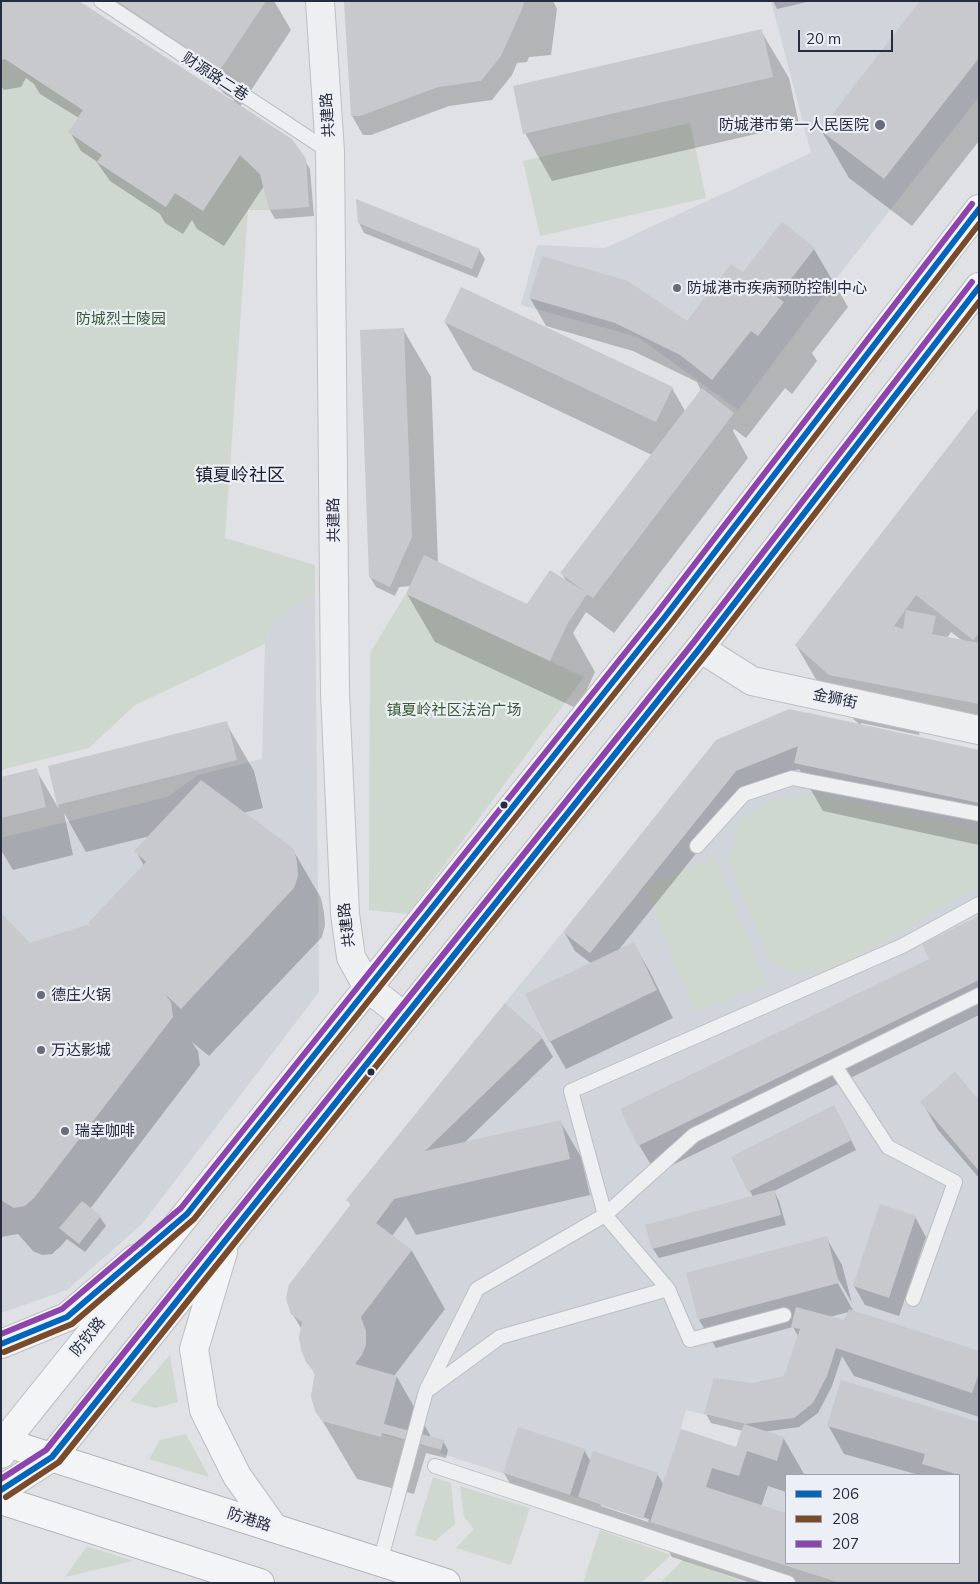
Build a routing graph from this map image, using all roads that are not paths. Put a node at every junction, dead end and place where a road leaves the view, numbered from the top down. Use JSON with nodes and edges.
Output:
{"nodes":[{"id":1,"x":101,"y":1,"type":"edge"},
{"id":2,"x":320,"y":1,"type":"edge"},
{"id":3,"x":330,"y":152,"type":"junction"},
{"id":4,"x":979,"y":209,"type":"edge"},
{"id":5,"x":979,"y":287,"type":"edge"},
{"id":6,"x":700,"y":648,"type":"junction"},
{"id":7,"x":979,"y":730,"type":"edge"},
{"id":8,"x":979,"y":814,"type":"edge"},
{"id":9,"x":698,"y":846,"type":"dead end"},
{"id":10,"x":979,"y":904,"type":"edge"},
{"id":11,"x":368,"y":988,"type":"junction"},
{"id":12,"x":979,"y":995,"type":"edge"},
{"id":13,"x":405,"y":1017,"type":"junction"},
{"id":14,"x":835,"y":1066,"type":"junction"},
{"id":15,"x":187,"y":1214,"type":"junction"},
{"id":16,"x":605,"y":1215,"type":"junction"},
{"id":17,"x":227,"y":1239,"type":"junction"},
{"id":18,"x":668,"y":1289,"type":"junction"},
{"id":19,"x":912,"y":1299,"type":"dead end"},
{"id":20,"x":784,"y":1315,"type":"dead end"},
{"id":21,"x":1,"y":1344,"type":"edge"},
{"id":22,"x":426,"y":1391,"type":"junction"},
{"id":23,"x":2,"y":1446,"type":"edge"},
{"id":24,"x":52,"y":1457,"type":"junction"},
{"id":25,"x":435,"y":1466,"type":"dead end"},
{"id":26,"x":1,"y":1490,"type":"edge"},
{"id":27,"x":1,"y":1500,"type":"edge"},
{"id":28,"x":274,"y":1528,"type":"junction"},
{"id":29,"x":380,"y":1562,"type":"junction"},
{"id":30,"x":258,"y":1582,"type":"edge"},
{"id":31,"x":221,"y":1583,"type":"edge"},
{"id":32,"x":446,"y":1583,"type":"edge"},
{"id":33,"x":788,"y":1583,"type":"edge"}],
"edges":[{"from":1,"to":3,"type":"lane","name":"财源路二巷"},
{"from":2,"to":3,"type":"street","name":"共建路"},
{"from":3,"to":11,"type":"street","name":"共建路"},
{"from":4,"to":11,"type":"main road","name":"防钦路"},
{"from":5,"to":6,"type":"main road"},
{"from":6,"to":7,"type":"street","name":"金狮街"},
{"from":6,"to":13,"type":"main road"},
{"from":8,"to":9,"type":"lane"},
{"from":10,"to":16,"type":"lane"},
{"from":11,"to":13,"type":"street","name":"共建路"},
{"from":11,"to":15,"type":"main road","name":"防钦路"},
{"from":12,"to":14,"type":"lane"},
{"from":13,"to":17,"type":"main road"},
{"from":14,"to":16,"type":"lane"},
{"from":14,"to":19,"type":"lane"},
{"from":15,"to":21,"type":"main road"},
{"from":15,"to":23,"type":"main road","name":"防钦路"},
{"from":16,"to":18,"type":"lane"},
{"from":16,"to":22,"type":"lane"},
{"from":17,"to":24,"type":"main road"},
{"from":17,"to":28,"type":"main road"},
{"from":18,"to":20,"type":"lane"},
{"from":18,"to":22,"type":"lane"},
{"from":22,"to":29,"type":"lane"},
{"from":23,"to":24,"type":"main road","name":"防港路"},
{"from":24,"to":26,"type":"main road"},
{"from":24,"to":28,"type":"main road","name":"防港路"},
{"from":25,"to":33,"type":"lane"},
{"from":27,"to":30,"type":"main road"},
{"from":28,"to":29,"type":"main road","name":"防港路"},
{"from":29,"to":32,"type":"main road","name":"防港路"},
{"from":30,"to":31,"type":"main road"}]}
